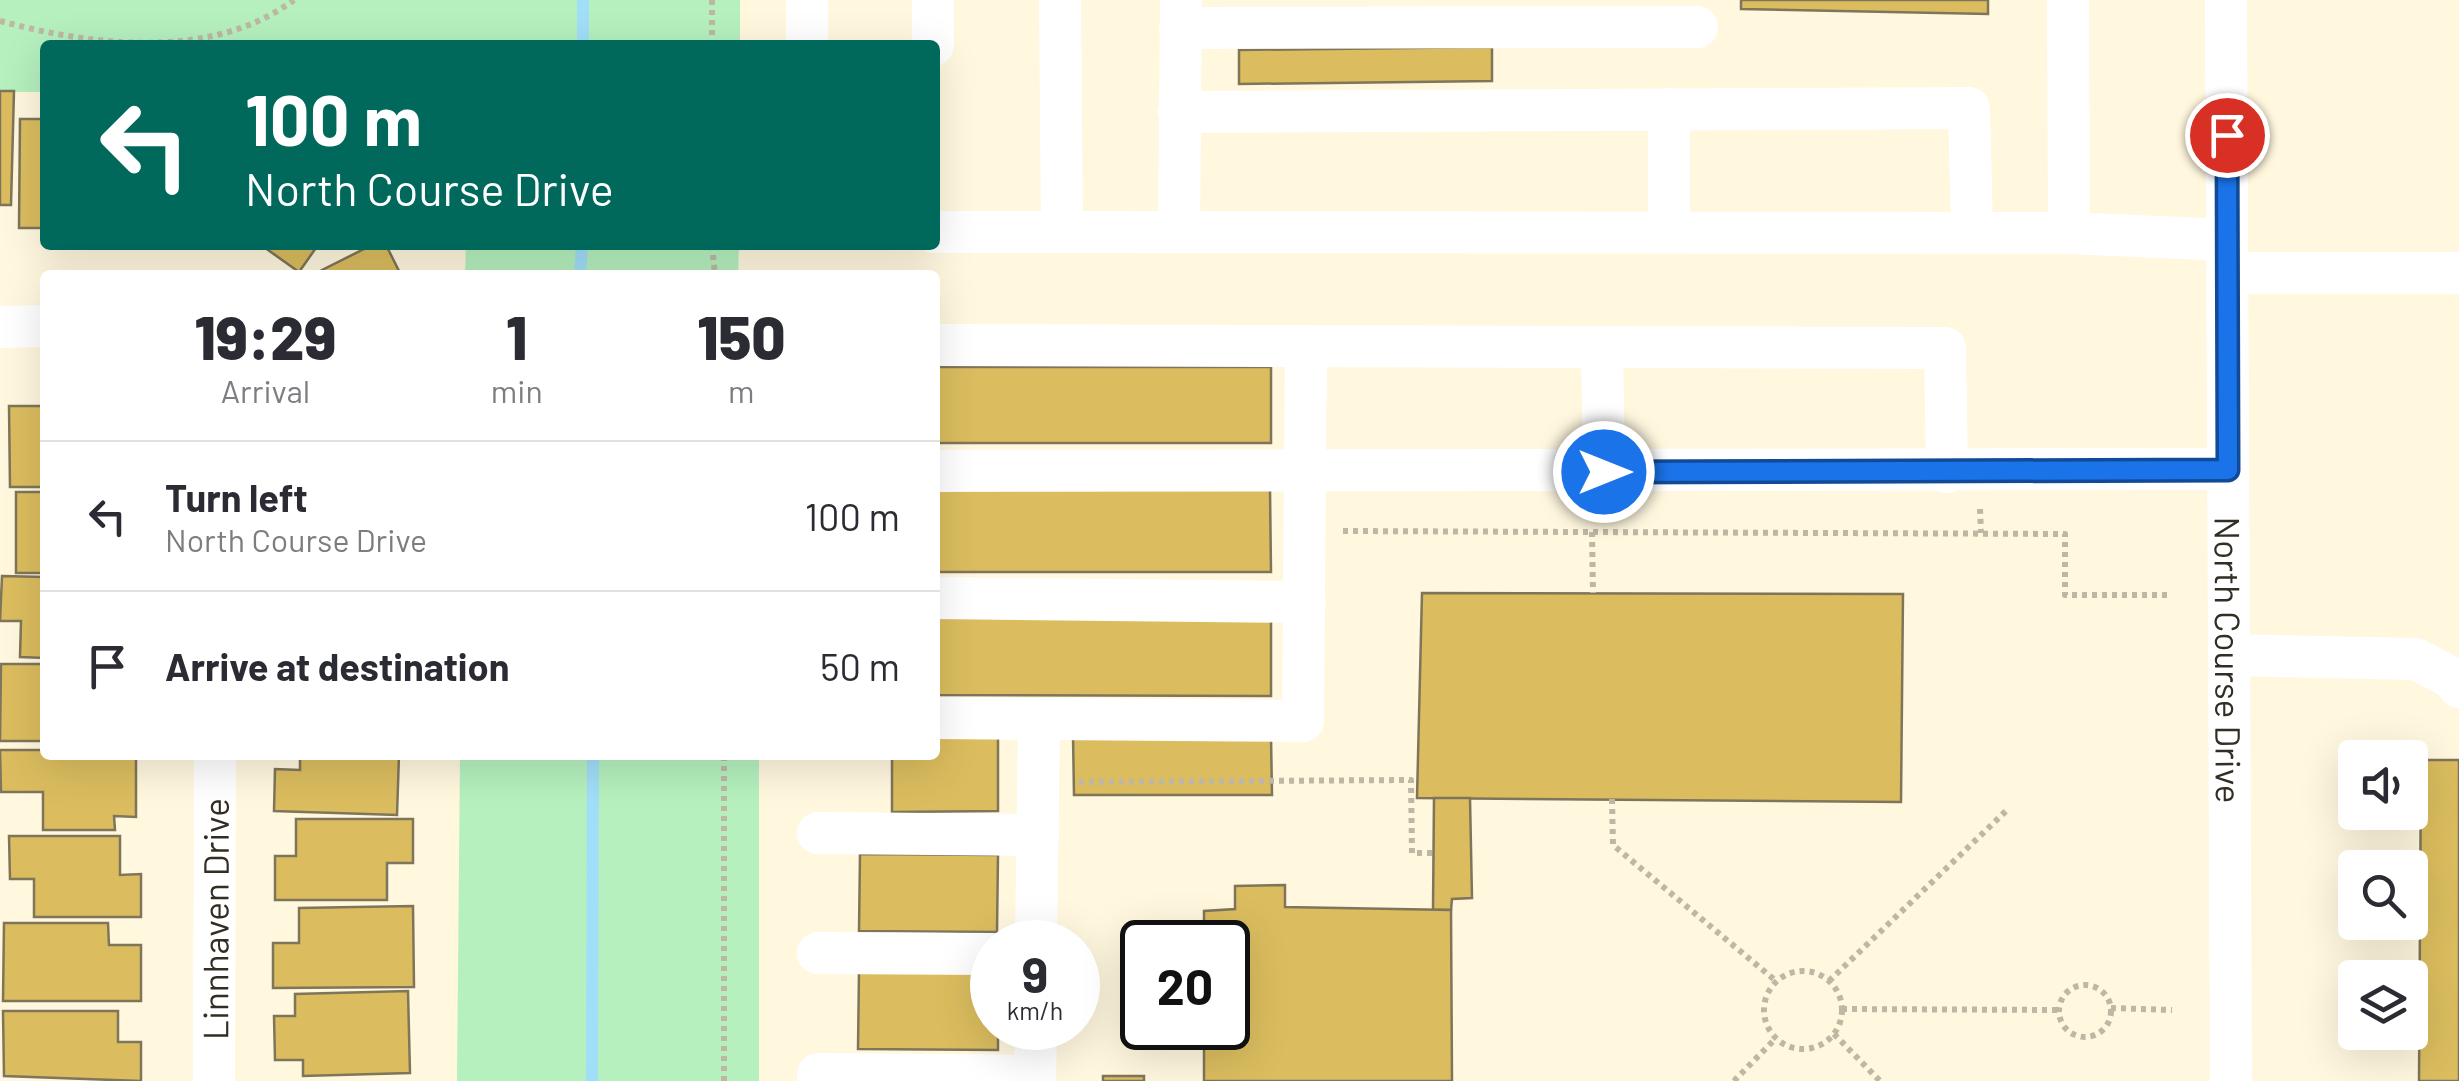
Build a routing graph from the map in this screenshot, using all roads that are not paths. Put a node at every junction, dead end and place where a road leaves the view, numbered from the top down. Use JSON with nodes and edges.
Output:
{"nodes":[{"id":1,"x":807,"y":0,"type":"edge"},
{"id":2,"x":933,"y":0,"type":"edge"},
{"id":3,"x":1060,"y":0,"type":"edge"},
{"id":4,"x":2068,"y":0,"type":"edge"},
{"id":5,"x":2226,"y":0,"type":"edge"},
{"id":6,"x":1180,"y":14,"type":"edge"},
{"id":7,"x":1697,"y":27,"type":"dead end"},
{"id":8,"x":807,"y":40,"type":"edge"},
{"id":9,"x":933,"y":40,"type":"edge"},
{"id":10,"x":1669,"y":109,"type":"junction"},
{"id":11,"x":1180,"y":112,"type":"junction"},
{"id":12,"x":940,"y":232,"type":"edge"},
{"id":13,"x":1062,"y":232,"type":"junction"},
{"id":14,"x":1179,"y":232,"type":"junction"},
{"id":15,"x":1669,"y":232,"type":"junction"},
{"id":16,"x":1972,"y":232,"type":"junction"},
{"id":17,"x":2069,"y":233,"type":"junction"},
{"id":18,"x":2228,"y":256,"type":"junction"},
{"id":19,"x":2459,"y":274,"type":"edge"},
{"id":20,"x":40,"y":326,"type":"edge"},
{"id":21,"x":0,"y":327,"type":"edge"},
{"id":22,"x":940,"y":345,"type":"edge"},
{"id":23,"x":1306,"y":346,"type":"junction"},
{"id":24,"x":1602,"y":347,"type":"junction"},
{"id":25,"x":2228,"y":470,"type":"junction"},
{"id":26,"x":940,"y":471,"type":"edge"},
{"id":27,"x":1308,"y":471,"type":"junction"},
{"id":28,"x":1604,"y":472,"type":"junction"},
{"id":29,"x":1947,"y":472,"type":"junction"},
{"id":30,"x":940,"y":598,"type":"edge"},
{"id":31,"x":1305,"y":602,"type":"junction"},
{"id":32,"x":2232,"y":656,"type":"junction"},
{"id":33,"x":2459,"y":686,"type":"edge"},
{"id":34,"x":940,"y":718,"type":"edge"},
{"id":35,"x":1039,"y":719,"type":"junction"},
{"id":36,"x":215,"y":760,"type":"edge"},
{"id":37,"x":818,"y":833,"type":"dead end"},
{"id":38,"x":1038,"y":835,"type":"junction"},
{"id":39,"x":1036,"y":920,"type":"edge"},
{"id":40,"x":818,"y":954,"type":"dead end"},
{"id":41,"x":970,"y":954,"type":"edge"},
{"id":42,"x":1036,"y":1050,"type":"edge"},
{"id":43,"x":818,"y":1074,"type":"dead end"},
{"id":44,"x":1035,"y":1078,"type":"edge"},
{"id":45,"x":214,"y":1081,"type":"edge"},
{"id":46,"x":2231,"y":1081,"type":"edge"}],
"edges":[{"from":1,"to":8,"type":"street"},
{"from":2,"to":9,"type":"street"},
{"from":3,"to":13,"type":"street"},
{"from":4,"to":17,"type":"street"},
{"from":5,"to":18,"type":"street","name":"North Course Drive"},
{"from":6,"to":7,"type":"street"},
{"from":6,"to":11,"type":"street"},
{"from":10,"to":11,"type":"street"},
{"from":10,"to":15,"type":"street"},
{"from":10,"to":16,"type":"street"},
{"from":11,"to":14,"type":"street"},
{"from":12,"to":13,"type":"street"},
{"from":13,"to":14,"type":"street"},
{"from":14,"to":15,"type":"street"},
{"from":15,"to":16,"type":"street"},
{"from":16,"to":17,"type":"street"},
{"from":17,"to":18,"type":"street"},
{"from":18,"to":19,"type":"street"},
{"from":18,"to":25,"type":"street","name":"North Course Drive"},
{"from":20,"to":21,"type":"street"},
{"from":22,"to":23,"type":"street"},
{"from":23,"to":24,"type":"street"},
{"from":23,"to":27,"type":"street"},
{"from":24,"to":28,"type":"street"},
{"from":24,"to":29,"type":"street"},
{"from":25,"to":29,"type":"street"},
{"from":25,"to":32,"type":"street","name":"North Course Drive"},
{"from":26,"to":27,"type":"street"},
{"from":27,"to":28,"type":"street"},
{"from":27,"to":31,"type":"street"},
{"from":28,"to":29,"type":"street"},
{"from":30,"to":31,"type":"street"},
{"from":31,"to":35,"type":"street"},
{"from":32,"to":33,"type":"street"},
{"from":32,"to":46,"type":"street","name":"North Course Drive"},
{"from":34,"to":35,"type":"street"},
{"from":35,"to":38,"type":"street"},
{"from":36,"to":45,"type":"street","name":"Linnhaven Drive"},
{"from":37,"to":38,"type":"street"},
{"from":38,"to":39,"type":"street"},
{"from":40,"to":41,"type":"street"},
{"from":42,"to":44,"type":"street"},
{"from":43,"to":44,"type":"street"}]}
